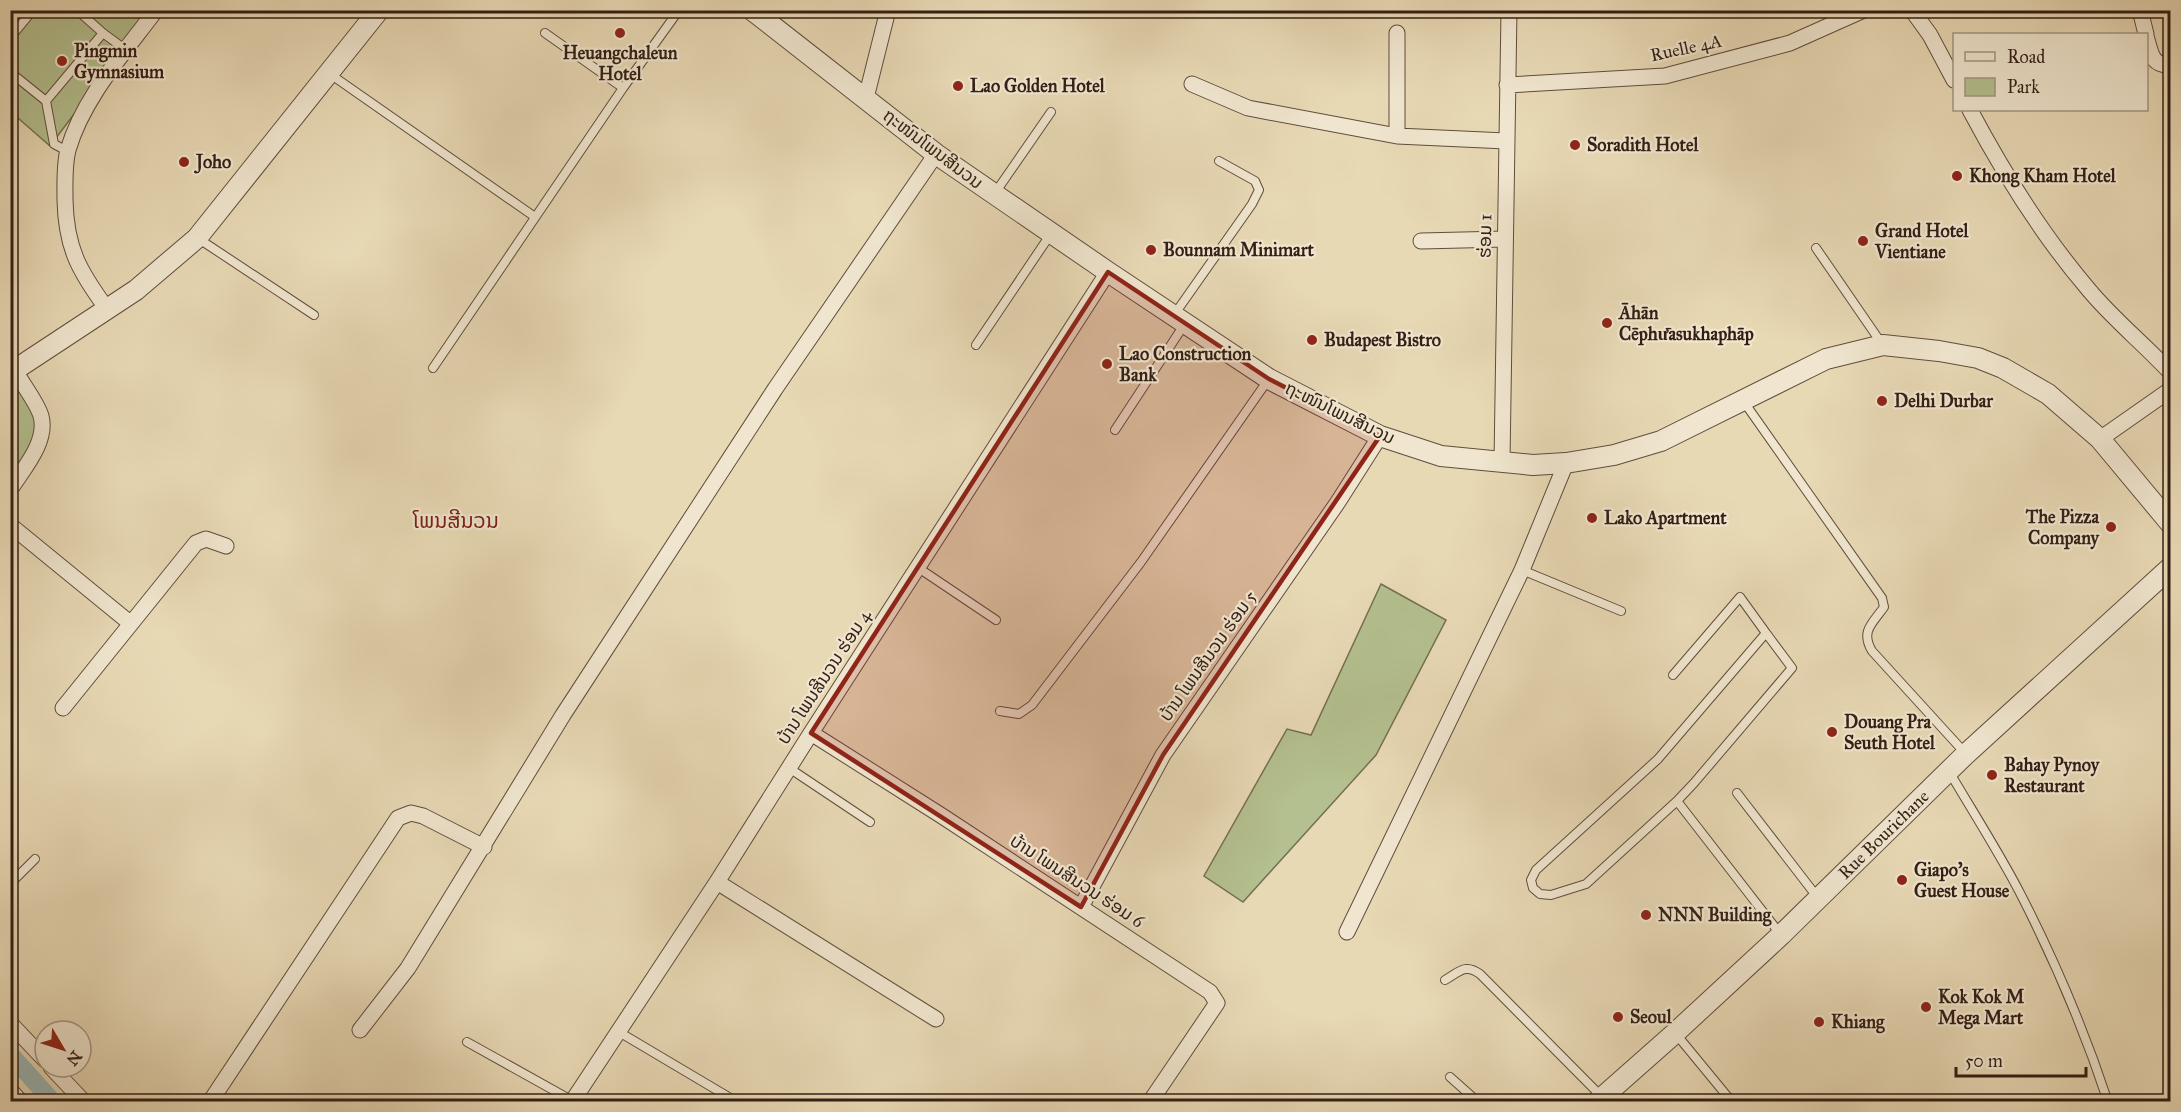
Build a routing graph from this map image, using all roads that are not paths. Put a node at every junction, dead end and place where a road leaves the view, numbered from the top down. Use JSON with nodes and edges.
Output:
{"nodes":[{"id":1,"x":33,"y":10,"type":"edge"},
{"id":2,"x":77,"y":10,"type":"edge"},
{"id":3,"x":156,"y":10,"type":"edge"},
{"id":4,"x":379,"y":10,"type":"edge"},
{"id":5,"x":679,"y":10,"type":"edge"},
{"id":6,"x":752,"y":10,"type":"edge"},
{"id":7,"x":888,"y":10,"type":"edge"},
{"id":8,"x":1509,"y":10,"type":"edge"},
{"id":9,"x":1864,"y":10,"type":"edge"},
{"id":10,"x":1912,"y":10,"type":"edge"},
{"id":11,"x":2140,"y":10,"type":"edge"},
{"id":12,"x":103,"y":33,"type":"junction"},
{"id":13,"x":545,"y":33,"type":"dead end"},
{"id":14,"x":1397,"y":33,"type":"dead end"},
{"id":15,"x":2146,"y":33,"type":"edge"},
{"id":16,"x":10,"y":38,"type":"edge"},
{"id":17,"x":2148,"y":43,"type":"edge"},
{"id":18,"x":126,"y":50,"type":"junction"},
{"id":19,"x":2170,"y":65,"type":"edge"},
{"id":20,"x":10,"y":72,"type":"edge"},
{"id":21,"x":328,"y":73,"type":"junction"},
{"id":22,"x":1953,"y":78,"type":"edge"},
{"id":23,"x":1192,"y":84,"type":"dead end"},
{"id":24,"x":1507,"y":85,"type":"junction"},
{"id":25,"x":623,"y":88,"type":"junction"},
{"id":26,"x":866,"y":98,"type":"junction"},
{"id":27,"x":46,"y":101,"type":"junction"},
{"id":28,"x":1971,"y":111,"type":"edge"},
{"id":29,"x":1051,"y":112,"type":"dead end"},
{"id":30,"x":1397,"y":136,"type":"junction"},
{"id":31,"x":1506,"y":141,"type":"junction"},
{"id":32,"x":68,"y":152,"type":"junction"},
{"id":33,"x":936,"y":154,"type":"junction"},
{"id":34,"x":1219,"y":161,"type":"dead end"},
{"id":35,"x":994,"y":194,"type":"junction"},
{"id":36,"x":535,"y":217,"type":"junction"},
{"id":37,"x":1051,"y":233,"type":"junction"},
{"id":38,"x":197,"y":238,"type":"junction"},
{"id":39,"x":1504,"y":239,"type":"junction"},
{"id":40,"x":1420,"y":241,"type":"dead end"},
{"id":41,"x":1816,"y":248,"type":"dead end"},
{"id":42,"x":1107,"y":272,"type":"junction"},
{"id":43,"x":107,"y":309,"type":"junction"},
{"id":44,"x":314,"y":315,"type":"dead end"},
{"id":45,"x":1179,"y":320,"type":"junction"},
{"id":46,"x":976,"y":345,"type":"dead end"},
{"id":47,"x":1883,"y":345,"type":"junction"},
{"id":48,"x":433,"y":368,"type":"dead end"},
{"id":49,"x":12,"y":369,"type":"edge"},
{"id":50,"x":2170,"y":372,"type":"edge"},
{"id":51,"x":1269,"y":379,"type":"junction"},
{"id":52,"x":2170,"y":390,"type":"edge"},
{"id":53,"x":1743,"y":401,"type":"junction"},
{"id":54,"x":1115,"y":430,"type":"dead end"},
{"id":55,"x":1380,"y":436,"type":"junction"},
{"id":56,"x":2100,"y":440,"type":"junction"},
{"id":57,"x":1502,"y":462,"type":"junction"},
{"id":58,"x":1566,"y":463,"type":"junction"},
{"id":59,"x":10,"y":490,"type":"edge"},
{"id":60,"x":2170,"y":523,"type":"edge"},
{"id":61,"x":10,"y":525,"type":"edge"},
{"id":62,"x":226,"y":546,"type":"dead end"},
{"id":63,"x":917,"y":567,"type":"junction"},
{"id":64,"x":2170,"y":568,"type":"edge"},
{"id":65,"x":1522,"y":570,"type":"junction"},
{"id":66,"x":1621,"y":611,"type":"dead end"},
{"id":67,"x":996,"y":621,"type":"dead end"},
{"id":68,"x":130,"y":623,"type":"junction"},
{"id":69,"x":1766,"y":633,"type":"junction"},
{"id":70,"x":1673,"y":675,"type":"dead end"},
{"id":71,"x":63,"y":708,"type":"dead end"},
{"id":72,"x":1000,"y":711,"type":"dead end"},
{"id":73,"x":811,"y":733,"type":"junction"},
{"id":74,"x":1966,"y":754,"type":"junction"},
{"id":75,"x":789,"y":768,"type":"junction"},
{"id":76,"x":1949,"y":771,"type":"junction"},
{"id":77,"x":1737,"y":793,"type":"dead end"},
{"id":78,"x":1677,"y":801,"type":"junction"},
{"id":79,"x":870,"y":822,"type":"dead end"},
{"id":80,"x":484,"y":848,"type":"junction"},
{"id":81,"x":35,"y":859,"type":"dead end"},
{"id":82,"x":717,"y":882,"type":"junction"},
{"id":83,"x":10,"y":884,"type":"edge"},
{"id":84,"x":1818,"y":900,"type":"junction"},
{"id":85,"x":1081,"y":907,"type":"junction"},
{"id":86,"x":1347,"y":932,"type":"dead end"},
{"id":87,"x":1781,"y":935,"type":"junction"},
{"id":88,"x":1444,"y":980,"type":"dead end"},
{"id":89,"x":936,"y":1019,"type":"dead end"},
{"id":90,"x":10,"y":1023,"type":"edge"},
{"id":91,"x":360,"y":1030,"type":"dead end"},
{"id":92,"x":619,"y":1032,"type":"junction"},
{"id":93,"x":1675,"y":1033,"type":"junction"},
{"id":94,"x":467,"y":1042,"type":"dead end"},
{"id":95,"x":33,"y":1047,"type":"edge"},
{"id":96,"x":1450,"y":1077,"type":"dead end"},
{"id":97,"x":63,"y":1079,"type":"edge"},
{"id":98,"x":10,"y":1090,"type":"edge"},
{"id":99,"x":1599,"y":1099,"type":"edge"},
{"id":100,"x":21,"y":1101,"type":"edge"},
{"id":101,"x":84,"y":1101,"type":"edge"},
{"id":102,"x":210,"y":1101,"type":"edge"},
{"id":103,"x":573,"y":1101,"type":"edge"},
{"id":104,"x":737,"y":1101,"type":"edge"},
{"id":105,"x":1150,"y":1101,"type":"edge"},
{"id":106,"x":1478,"y":1101,"type":"edge"},
{"id":107,"x":1732,"y":1101,"type":"edge"},
{"id":108,"x":2108,"y":1101,"type":"edge"}],
"edges":[{"from":1,"to":16,"type":"lane"},
{"from":2,"to":12,"type":"lane"},
{"from":3,"to":18,"type":"street"},
{"from":4,"to":21,"type":"street"},
{"from":5,"to":25,"type":"lane"},
{"from":6,"to":26,"type":"street","name":"ຖະໜົນໂພນສີນວນ"},
{"from":7,"to":26,"type":"street"},
{"from":8,"to":24,"type":"street","name":"ຮ່ອມ 1"},
{"from":9,"to":24,"type":"street","name":"Ruelle 4A"},
{"from":10,"to":22,"type":"street"},
{"from":11,"to":15,"type":"street"},
{"from":12,"to":18,"type":"lane"},
{"from":12,"to":27,"type":"lane"},
{"from":13,"to":25,"type":"lane"},
{"from":14,"to":30,"type":"street"},
{"from":17,"to":19,"type":"street"},
{"from":18,"to":32,"type":"street"},
{"from":20,"to":27,"type":"lane"},
{"from":21,"to":36,"type":"lane"},
{"from":21,"to":38,"type":"street"},
{"from":23,"to":30,"type":"street"},
{"from":24,"to":31,"type":"street","name":"ຮ່ອມ 1"},
{"from":25,"to":36,"type":"lane"},
{"from":26,"to":33,"type":"street","name":"ຖະໜົນໂພນສີນວນ"},
{"from":27,"to":32,"type":"lane"},
{"from":28,"to":50,"type":"street"},
{"from":29,"to":35,"type":"lane"},
{"from":30,"to":31,"type":"street"},
{"from":31,"to":39,"type":"street","name":"ຮ່ອມ 1"},
{"from":32,"to":43,"type":"street"},
{"from":33,"to":35,"type":"street","name":"ຖະໜົນໂພນສີນວນ"},
{"from":33,"to":80,"type":"street"},
{"from":34,"to":45,"type":"lane"},
{"from":35,"to":37,"type":"street","name":"ຖະໜົນໂພນສີນວນ"},
{"from":36,"to":48,"type":"lane"},
{"from":37,"to":42,"type":"street","name":"ຖະໜົນໂພນສີນວນ"},
{"from":37,"to":46,"type":"lane"},
{"from":38,"to":43,"type":"street"},
{"from":38,"to":44,"type":"lane"},
{"from":39,"to":40,"type":"street"},
{"from":39,"to":57,"type":"street","name":"ຮ່ອມ 1"},
{"from":41,"to":47,"type":"lane"},
{"from":42,"to":45,"type":"street","name":"ຖະໜົນໂພນສີນວນ"},
{"from":42,"to":63,"type":"street","name":"ບ້ານ ໂພນສີນວນ ຮ່ອມ 4"},
{"from":43,"to":49,"type":"street"},
{"from":45,"to":51,"type":"street","name":"ຖະໜົນໂພນສີນວນ"},
{"from":45,"to":54,"type":"lane"},
{"from":47,"to":53,"type":"street","name":"ຖະໜົນໂພນສີນວນ"},
{"from":47,"to":56,"type":"street","name":"ຖະໜົນໂພນສີນວນ"},
{"from":49,"to":59,"type":"street"},
{"from":51,"to":55,"type":"street","name":"ຖະໜົນໂພນສີນວນ"},
{"from":51,"to":72,"type":"lane"},
{"from":52,"to":56,"type":"street"},
{"from":53,"to":58,"type":"street","name":"ຖະໜົນໂພນສີນວນ"},
{"from":53,"to":74,"type":"lane"},
{"from":55,"to":57,"type":"street","name":"ຖະໜົນໂພນສີນວນ"},
{"from":55,"to":85,"type":"street","name":"ບ້ານ ໂພນສີນວນ ຮ່ອມ 5"},
{"from":56,"to":60,"type":"street","name":"ຖະໜົນໂພນສີນວນ"},
{"from":57,"to":58,"type":"street","name":"ຖະໜົນໂພນສີນວນ"},
{"from":58,"to":65,"type":"street"},
{"from":61,"to":68,"type":"street"},
{"from":62,"to":68,"type":"street"},
{"from":63,"to":67,"type":"lane"},
{"from":63,"to":73,"type":"street","name":"ບ້ານ ໂພນສີນວນ ຮ່ອມ 4"},
{"from":64,"to":74,"type":"street","name":"Rue Bourichane"},
{"from":65,"to":66,"type":"lane"},
{"from":65,"to":86,"type":"street"},
{"from":68,"to":71,"type":"street"},
{"from":69,"to":70,"type":"lane"},
{"from":69,"to":78,"type":"lane"},
{"from":69,"to":78,"type":"lane"},
{"from":73,"to":75,"type":"street","name":"ບ້ານ ໂພນສີນວນ ຮ່ອມ 4"},
{"from":73,"to":85,"type":"street","name":"ບ້ານ ໂພນສີນວນ ຮ່ອມ 6"},
{"from":74,"to":76,"type":"street","name":"Rue Bourichane"},
{"from":75,"to":79,"type":"lane"},
{"from":75,"to":82,"type":"street","name":"ບ້ານ ໂພນສີນວນ ຮ່ອມ 4"},
{"from":76,"to":84,"type":"street","name":"Rue Bourichane"},
{"from":76,"to":108,"type":"lane"},
{"from":77,"to":84,"type":"lane"},
{"from":78,"to":87,"type":"lane"},
{"from":80,"to":91,"type":"street"},
{"from":80,"to":102,"type":"street"},
{"from":81,"to":83,"type":"lane"},
{"from":82,"to":89,"type":"street"},
{"from":82,"to":92,"type":"street","name":"ບ້ານ ໂພນສີນວນ ຮ່ອມ 4"},
{"from":84,"to":87,"type":"street","name":"Rue Bourichane"},
{"from":85,"to":105,"type":"street","name":"ບ້ານ ໂພນສີນວນ ຮ່ອມ 6"},
{"from":87,"to":93,"type":"street","name":"Rue Bourichane"},
{"from":88,"to":99,"type":"lane"},
{"from":90,"to":95,"type":"street"},
{"from":92,"to":103,"type":"street","name":"ບ້ານ ໂພນສີນວນ ຮ່ອມ 4"},
{"from":92,"to":104,"type":"lane"},
{"from":93,"to":99,"type":"street","name":"Rue Bourichane"},
{"from":93,"to":107,"type":"lane"},
{"from":94,"to":103,"type":"lane"},
{"from":96,"to":106,"type":"lane"},
{"from":97,"to":101,"type":"street"},
{"from":98,"to":100,"type":"street"}]}
